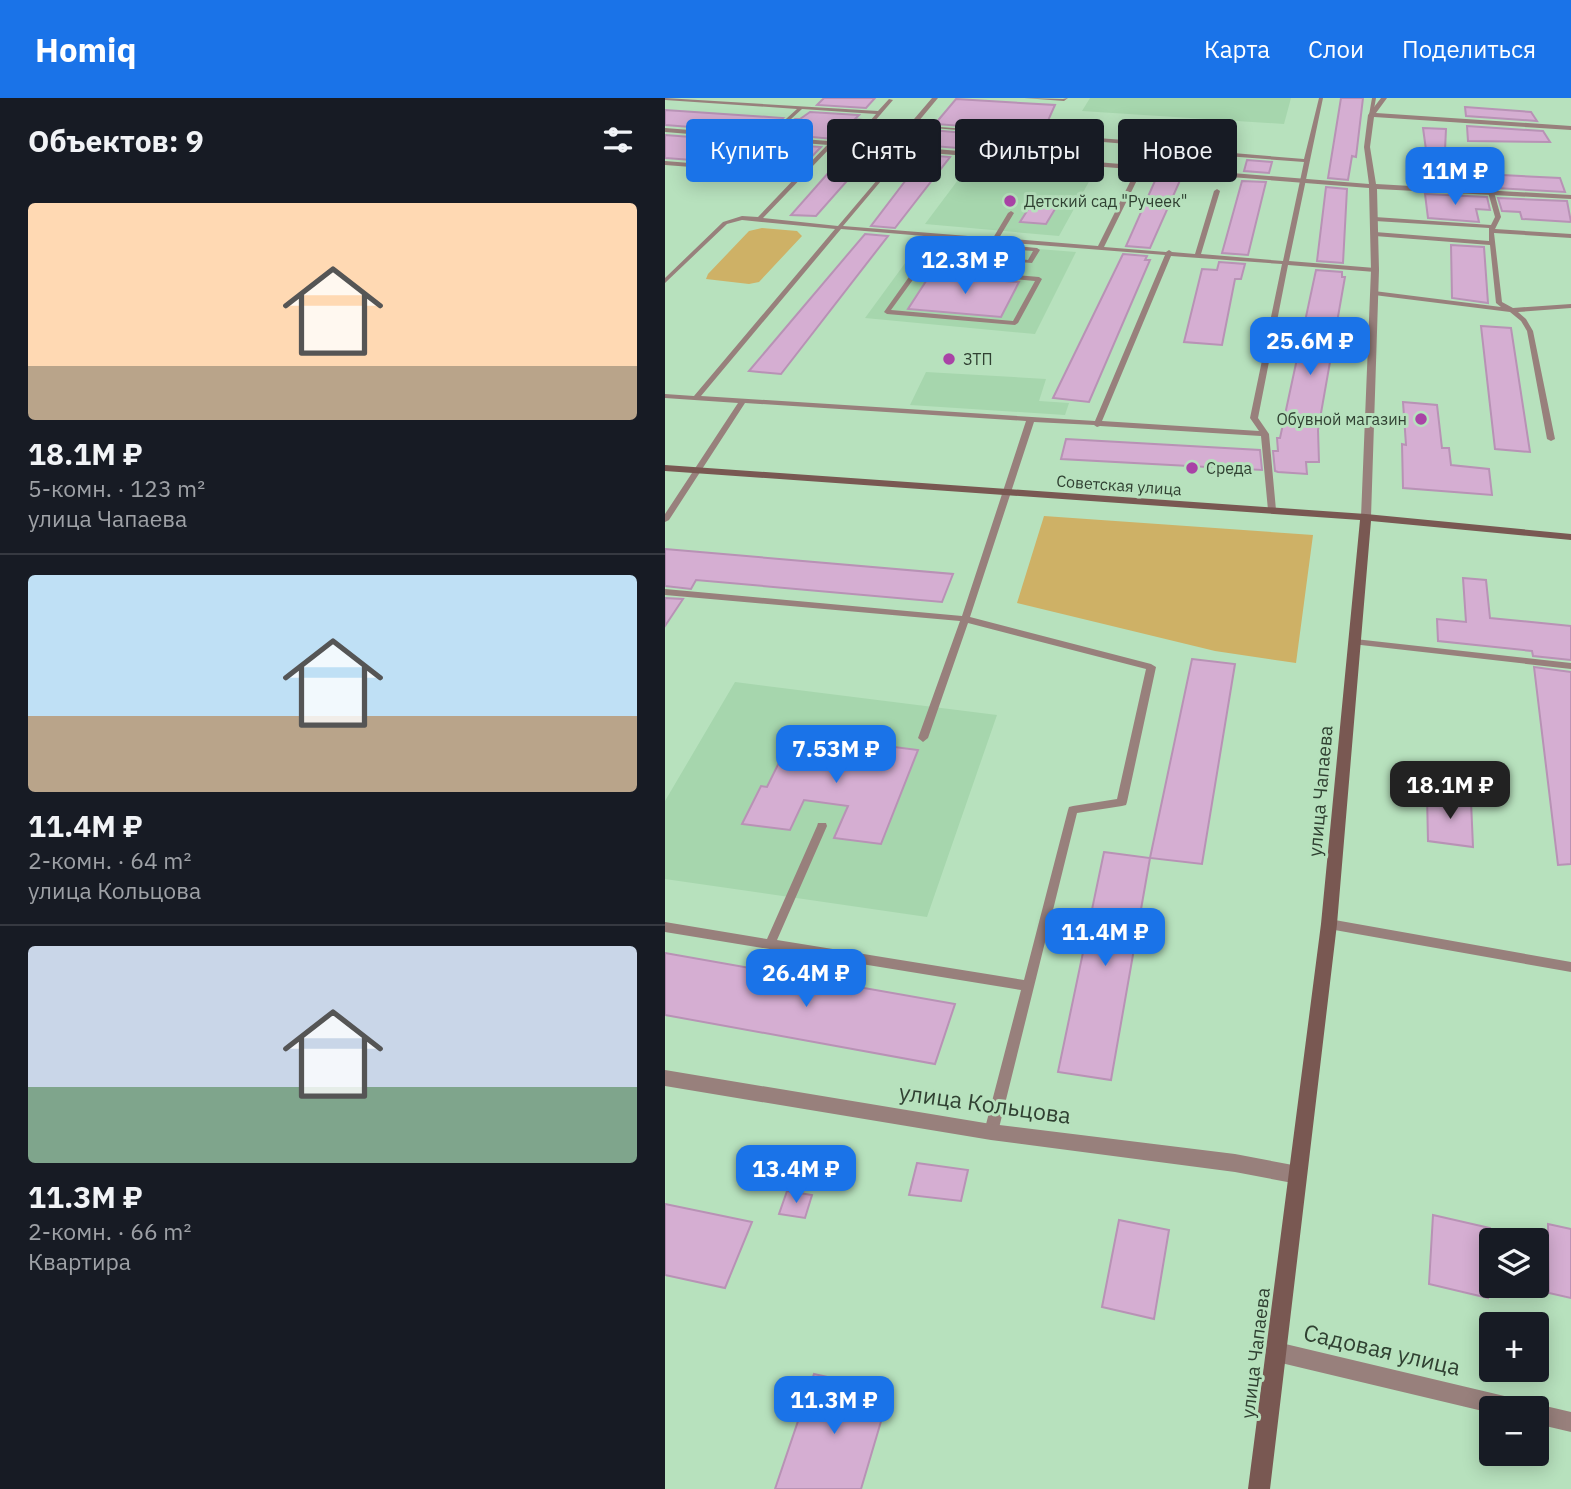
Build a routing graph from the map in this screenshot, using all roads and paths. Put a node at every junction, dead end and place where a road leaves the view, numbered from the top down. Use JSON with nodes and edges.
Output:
{"nodes":[{"id":1,"x":935,"y":98,"type":"edge"},
{"id":2,"x":1026,"y":98,"type":"edge"},
{"id":3,"x":1066,"y":98,"type":"edge"},
{"id":4,"x":1321,"y":98,"type":"edge"},
{"id":5,"x":1374,"y":98,"type":"edge"},
{"id":6,"x":1384,"y":98,"type":"edge"},
{"id":7,"x":665,"y":99,"type":"edge"},
{"id":8,"x":891,"y":100,"type":"dead end"},
{"id":9,"x":801,"y":108,"type":"junction"},
{"id":10,"x":879,"y":113,"type":"junction"},
{"id":11,"x":1371,"y":115,"type":"junction"},
{"id":12,"x":789,"y":119,"type":"edge"},
{"id":13,"x":874,"y":119,"type":"edge"},
{"id":14,"x":918,"y":119,"type":"edge"},
{"id":15,"x":1571,"y":128,"type":"edge"},
{"id":16,"x":941,"y":129,"type":"edge"},
{"id":17,"x":665,"y":130,"type":"edge"},
{"id":18,"x":686,"y":132,"type":"edge"},
{"id":19,"x":827,"y":148,"type":"edge"},
{"id":20,"x":941,"y":151,"type":"edge"},
{"id":21,"x":1414,"y":154,"type":"dead end"},
{"id":22,"x":1306,"y":161,"type":"junction"},
{"id":23,"x":665,"y":163,"type":"edge"},
{"id":24,"x":813,"y":163,"type":"edge"},
{"id":25,"x":1118,"y":164,"type":"edge"},
{"id":26,"x":686,"y":165,"type":"edge"},
{"id":27,"x":1237,"y":174,"type":"edge"},
{"id":28,"x":1301,"y":180,"type":"junction"},
{"id":29,"x":794,"y":182,"type":"edge"},
{"id":30,"x":876,"y":182,"type":"edge"},
{"id":31,"x":1133,"y":182,"type":"edge"},
{"id":32,"x":1370,"y":186,"type":"junction"},
{"id":33,"x":1422,"y":189,"type":"junction"},
{"id":34,"x":1217,"y":191,"type":"dead end"},
{"id":35,"x":1491,"y":192,"type":"junction"},
{"id":36,"x":1571,"y":197,"type":"edge"},
{"id":37,"x":1011,"y":213,"type":"dead end"},
{"id":38,"x":758,"y":219,"type":"junction"},
{"id":39,"x":1375,"y":219,"type":"junction"},
{"id":40,"x":837,"y":227,"type":"junction"},
{"id":41,"x":1492,"y":229,"type":"junction"},
{"id":42,"x":1375,"y":234,"type":"junction"},
{"id":43,"x":1571,"y":236,"type":"edge"},
{"id":44,"x":997,"y":239,"type":"junction"},
{"id":45,"x":1492,"y":243,"type":"junction"},
{"id":46,"x":1101,"y":247,"type":"junction"},
{"id":47,"x":1169,"y":252,"type":"junction"},
{"id":48,"x":1198,"y":255,"type":"junction"},
{"id":49,"x":988,"y":258,"type":"junction"},
{"id":50,"x":997,"y":259,"type":"junction"},
{"id":51,"x":1287,"y":262,"type":"junction"},
{"id":52,"x":1375,"y":270,"type":"junction"},
{"id":53,"x":979,"y":274,"type":"junction"},
{"id":54,"x":665,"y":281,"type":"edge"},
{"id":55,"x":1374,"y":293,"type":"junction"},
{"id":56,"x":1571,"y":306,"type":"edge"},
{"id":57,"x":1512,"y":310,"type":"junction"},
{"id":58,"x":665,"y":397,"type":"edge"},
{"id":59,"x":695,"y":399,"type":"junction"},
{"id":60,"x":742,"y":402,"type":"junction"},
{"id":61,"x":1030,"y":421,"type":"junction"},
{"id":62,"x":1097,"y":425,"type":"junction"},
{"id":63,"x":1265,"y":434,"type":"junction"},
{"id":64,"x":1551,"y":439,"type":"dead end"},
{"id":65,"x":665,"y":468,"type":"edge"},
{"id":66,"x":698,"y":470,"type":"junction"},
{"id":67,"x":1008,"y":494,"type":"junction"},
{"id":68,"x":1272,"y":510,"type":"junction"},
{"id":69,"x":1366,"y":517,"type":"junction"},
{"id":70,"x":665,"y":520,"type":"edge"},
{"id":71,"x":1571,"y":537,"type":"edge"},
{"id":72,"x":665,"y":592,"type":"edge"},
{"id":73,"x":965,"y":619,"type":"junction"},
{"id":74,"x":1355,"y":642,"type":"junction"},
{"id":75,"x":1571,"y":666,"type":"edge"},
{"id":76,"x":923,"y":738,"type":"dead end"},
{"id":77,"x":822,"y":826,"type":"dead end"},
{"id":78,"x":1329,"y":924,"type":"junction"},
{"id":79,"x":665,"y":927,"type":"edge"},
{"id":80,"x":770,"y":944,"type":"junction"},
{"id":81,"x":1571,"y":967,"type":"edge"},
{"id":82,"x":1028,"y":986,"type":"junction"},
{"id":83,"x":665,"y":1078,"type":"edge"},
{"id":84,"x":991,"y":1132,"type":"junction"},
{"id":85,"x":1298,"y":1175,"type":"junction"},
{"id":86,"x":1277,"y":1352,"type":"junction"},
{"id":87,"x":1479,"y":1400,"type":"edge"},
{"id":88,"x":1549,"y":1416,"type":"edge"},
{"id":89,"x":1571,"y":1422,"type":"edge"},
{"id":90,"x":1259,"y":1489,"type":"edge"}],
"edges":[{"from":1,"to":14,"type":"street"},
{"from":2,"to":3,"type":"lane"},
{"from":4,"to":22,"type":"lane"},
{"from":5,"to":11,"type":"lane"},
{"from":6,"to":11,"type":"street"},
{"from":7,"to":9,"type":"lane"},
{"from":8,"to":10,"type":"lane"},
{"from":9,"to":10,"type":"lane"},
{"from":9,"to":12,"type":"lane"},
{"from":10,"to":13,"type":"lane"},
{"from":11,"to":15,"type":"street"},
{"from":11,"to":32,"type":"street","name":"улица Чапаева"},
{"from":16,"to":22,"type":"lane"},
{"from":17,"to":18,"type":"street"},
{"from":19,"to":24,"type":"lane"},
{"from":20,"to":25,"type":"street"},
{"from":21,"to":33,"type":"lane"},
{"from":22,"to":28,"type":"lane"},
{"from":23,"to":26,"type":"lane"},
{"from":27,"to":28,"type":"street"},
{"from":28,"to":32,"type":"street"},
{"from":28,"to":51,"type":"lane"},
{"from":29,"to":38,"type":"lane"},
{"from":30,"to":40,"type":"lane"},
{"from":31,"to":46,"type":"lane"},
{"from":32,"to":33,"type":"street"},
{"from":32,"to":39,"type":"street","name":"улица Чапаева"},
{"from":33,"to":35,"type":"street"},
{"from":34,"to":48,"type":"lane"},
{"from":35,"to":36,"type":"street"},
{"from":35,"to":41,"type":"lane"},
{"from":37,"to":44,"type":"lane"},
{"from":38,"to":40,"type":"lane"},
{"from":38,"to":54,"type":"lane"},
{"from":39,"to":41,"type":"lane"},
{"from":39,"to":42,"type":"street","name":"улица Чапаева"},
{"from":40,"to":44,"type":"lane"},
{"from":40,"to":59,"type":"lane"},
{"from":41,"to":43,"type":"lane"},
{"from":41,"to":45,"type":"lane"},
{"from":42,"to":45,"type":"lane"},
{"from":42,"to":52,"type":"street","name":"улица Чапаева"},
{"from":44,"to":46,"type":"lane"},
{"from":44,"to":49,"type":"lane"},
{"from":45,"to":57,"type":"lane"},
{"from":46,"to":47,"type":"lane"},
{"from":47,"to":48,"type":"lane"},
{"from":47,"to":62,"type":"lane"},
{"from":48,"to":51,"type":"lane"},
{"from":49,"to":50,"type":"lane"},
{"from":49,"to":53,"type":"lane"},
{"from":50,"to":50,"type":"lane"},
{"from":51,"to":52,"type":"lane"},
{"from":51,"to":63,"type":"lane"},
{"from":52,"to":55,"type":"street","name":"улица Чапаева"},
{"from":53,"to":53,"type":"lane"},
{"from":55,"to":57,"type":"lane"},
{"from":55,"to":69,"type":"street","name":"улица Чапаева"},
{"from":56,"to":57,"type":"lane"},
{"from":57,"to":64,"type":"lane"},
{"from":58,"to":59,"type":"lane"},
{"from":59,"to":60,"type":"lane"},
{"from":60,"to":61,"type":"lane"},
{"from":60,"to":66,"type":"lane"},
{"from":61,"to":62,"type":"lane"},
{"from":61,"to":67,"type":"lane"},
{"from":62,"to":63,"type":"lane"},
{"from":63,"to":68,"type":"lane"},
{"from":65,"to":66,"type":"street","name":"Советская улица"},
{"from":66,"to":67,"type":"street","name":"Советская улица"},
{"from":66,"to":70,"type":"lane"},
{"from":67,"to":68,"type":"street","name":"Советская улица"},
{"from":67,"to":73,"type":"lane"},
{"from":68,"to":69,"type":"street","name":"Советская улица"},
{"from":69,"to":71,"type":"street","name":"Советская улица"},
{"from":69,"to":74,"type":"street","name":"улица Чапаева"},
{"from":72,"to":73,"type":"lane"},
{"from":73,"to":76,"type":"lane"},
{"from":73,"to":82,"type":"lane"},
{"from":74,"to":75,"type":"lane"},
{"from":74,"to":78,"type":"street","name":"улица Чапаева"},
{"from":77,"to":80,"type":"lane"},
{"from":78,"to":81,"type":"lane"},
{"from":78,"to":85,"type":"street","name":"улица Чапаева"},
{"from":79,"to":80,"type":"lane"},
{"from":80,"to":82,"type":"lane"},
{"from":82,"to":84,"type":"lane"},
{"from":83,"to":84,"type":"street","name":"улица Кольцова"},
{"from":84,"to":85,"type":"street","name":"улица Кольцова"},
{"from":85,"to":86,"type":"street","name":"улица Чапаева"},
{"from":86,"to":87,"type":"street","name":"Садовая улица"},
{"from":86,"to":90,"type":"street","name":"улица Чапаева"},
{"from":88,"to":89,"type":"street"}]}
